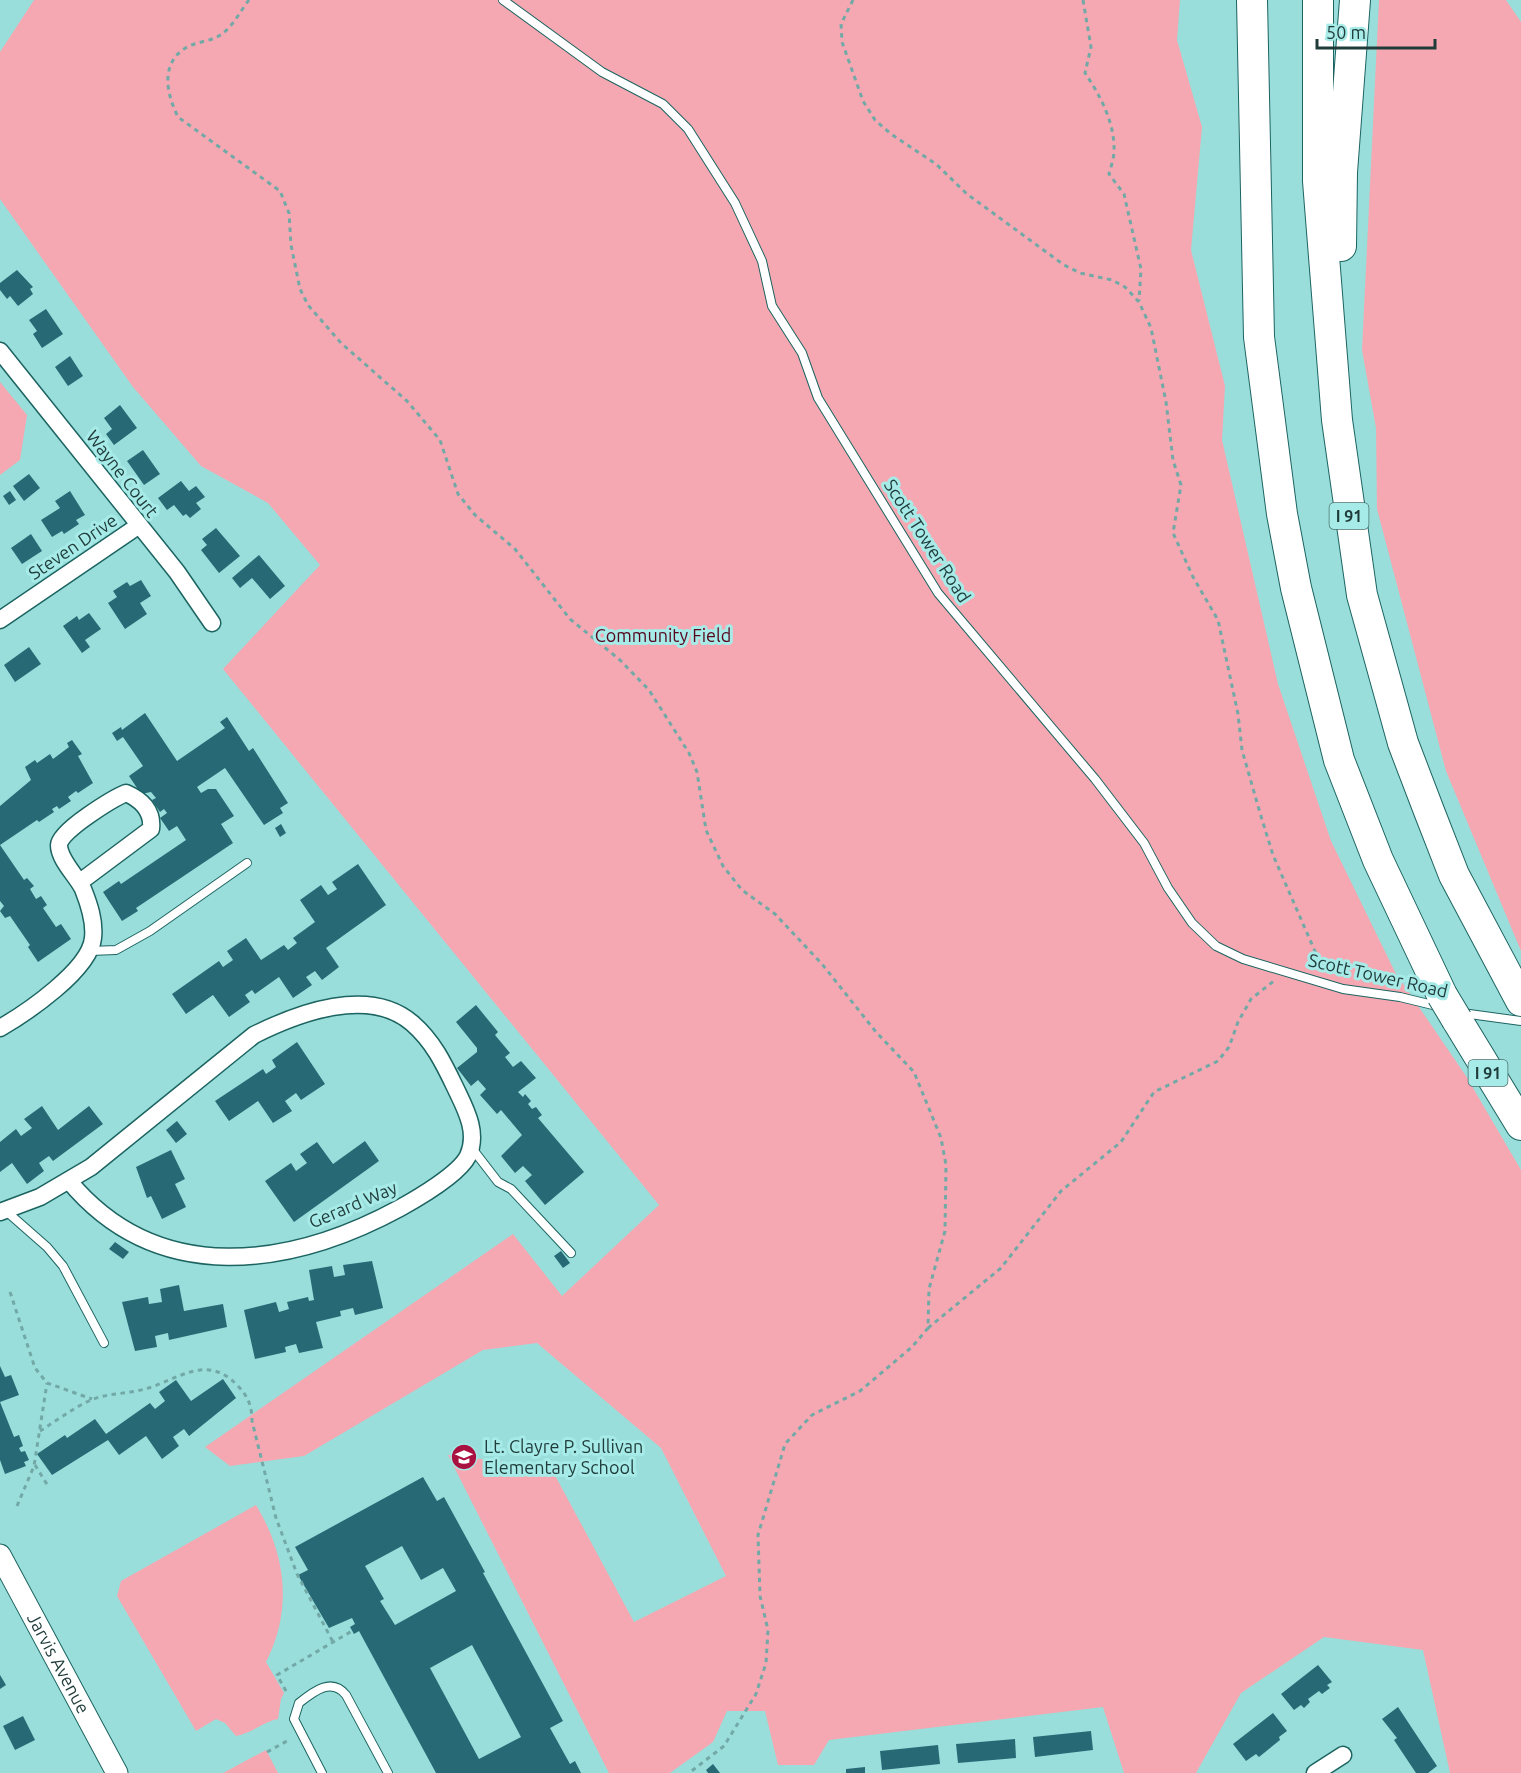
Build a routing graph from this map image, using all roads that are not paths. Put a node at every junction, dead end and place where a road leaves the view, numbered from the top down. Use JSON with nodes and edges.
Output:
{"nodes":[{"id":1,"x":503,"y":0,"type":"edge"},
{"id":2,"x":1252,"y":0,"type":"edge"},
{"id":3,"x":1318,"y":0,"type":"edge"},
{"id":4,"x":1355,"y":0,"type":"edge"},
{"id":5,"x":0,"y":351,"type":"edge"},
{"id":6,"x":1337,"y":420,"type":"junction"},
{"id":7,"x":138,"y":526,"type":"junction"},
{"id":8,"x":0,"y":620,"type":"edge"},
{"id":9,"x":212,"y":623,"type":"dead end"},
{"id":10,"x":247,"y":863,"type":"dead end"},
{"id":11,"x":80,"y":882,"type":"junction"},
{"id":12,"x":90,"y":951,"type":"junction"},
{"id":13,"x":1521,"y":1001,"type":"edge"},
{"id":14,"x":1521,"y":1021,"type":"edge"},
{"id":15,"x":0,"y":1028,"type":"edge"},
{"id":16,"x":1521,"y":1125,"type":"edge"},
{"id":17,"x":471,"y":1147,"type":"junction"},
{"id":18,"x":69,"y":1181,"type":"junction"},
{"id":19,"x":3,"y":1211,"type":"edge"},
{"id":20,"x":571,"y":1253,"type":"dead end"},
{"id":21,"x":105,"y":1343,"type":"dead end"},
{"id":22,"x":0,"y":1555,"type":"edge"},
{"id":23,"x":1343,"y":1755,"type":"dead end"},
{"id":24,"x":117,"y":1773,"type":"edge"},
{"id":25,"x":322,"y":1773,"type":"edge"},
{"id":26,"x":388,"y":1773,"type":"edge"},
{"id":27,"x":1315,"y":1773,"type":"edge"}],
"edges":[{"from":1,"to":14,"type":"lane","name":"Scott Tower Road"},
{"from":2,"to":16,"type":"highway","number":"I 91"},
{"from":3,"to":6,"type":"highway","number":"I 91"},
{"from":4,"to":6,"type":"highway"},
{"from":5,"to":7,"type":"street","name":"Wayne Court"},
{"from":6,"to":13,"type":"highway","number":"I 91"},
{"from":7,"to":8,"type":"street","name":"Steven Drive"},
{"from":7,"to":9,"type":"street","name":"Wayne Court"},
{"from":10,"to":12,"type":"lane"},
{"from":11,"to":11,"type":"street"},
{"from":11,"to":12,"type":"street"},
{"from":12,"to":15,"type":"street"},
{"from":17,"to":18,"type":"street","name":"Gerard Way"},
{"from":17,"to":18,"type":"street"},
{"from":17,"to":20,"type":"lane"},
{"from":18,"to":19,"type":"street"},
{"from":19,"to":21,"type":"lane"},
{"from":22,"to":24,"type":"street","name":"Jarvis Avenue"},
{"from":23,"to":27,"type":"street"},
{"from":25,"to":26,"type":"lane"}]}
